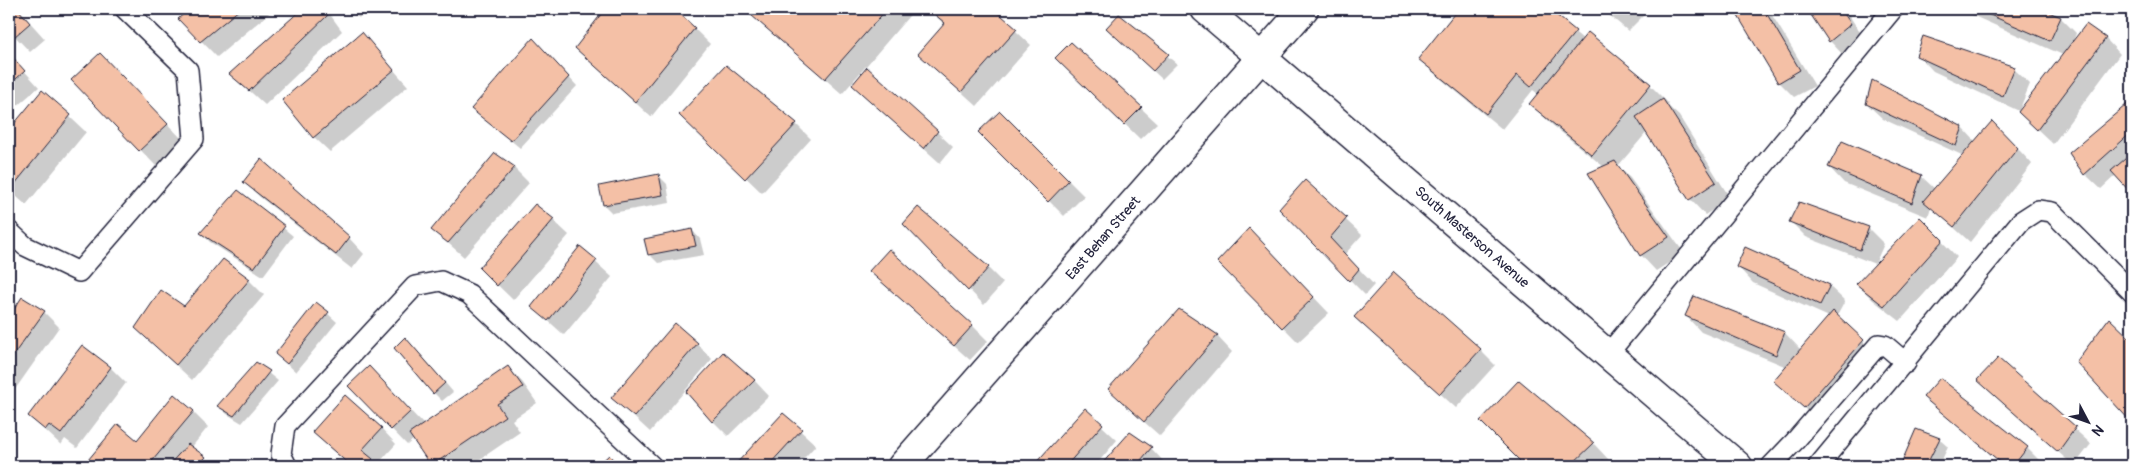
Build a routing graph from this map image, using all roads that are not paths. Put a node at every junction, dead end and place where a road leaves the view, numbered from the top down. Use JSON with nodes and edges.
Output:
{"nodes":[{"id":1,"x":125,"y":9,"type":"edge"},
{"id":2,"x":1205,"y":9,"type":"edge"},
{"id":3,"x":1304,"y":9,"type":"edge"},
{"id":4,"x":1892,"y":9,"type":"edge"},
{"id":5,"x":1262,"y":57,"type":"junction"},
{"id":6,"x":9,"y":231,"type":"edge"},
{"id":7,"x":2132,"y":292,"type":"edge"},
{"id":8,"x":1608,"y":354,"type":"junction"},
{"id":9,"x":1906,"y":363,"type":"junction"},
{"id":10,"x":287,"y":466,"type":"edge"},
{"id":11,"x":652,"y":466,"type":"edge"},
{"id":12,"x":902,"y":466,"type":"edge"},
{"id":13,"x":1738,"y":466,"type":"edge"},
{"id":14,"x":1771,"y":466,"type":"edge"},
{"id":15,"x":1818,"y":466,"type":"edge"}],
"edges":[{"from":1,"to":6,"type":"lane"},
{"from":2,"to":5,"type":"street","name":"South Masterson Avenue"},
{"from":3,"to":5,"type":"street","name":"East Behan Street"},
{"from":4,"to":8,"type":"lane"},
{"from":5,"to":8,"type":"street","name":"South Masterson Avenue"},
{"from":5,"to":12,"type":"street","name":"East Behan Street"},
{"from":7,"to":9,"type":"lane"},
{"from":8,"to":13,"type":"street","name":"South Masterson Avenue"},
{"from":9,"to":14,"type":"lane"},
{"from":9,"to":15,"type":"lane"},
{"from":10,"to":11,"type":"lane"}]}
